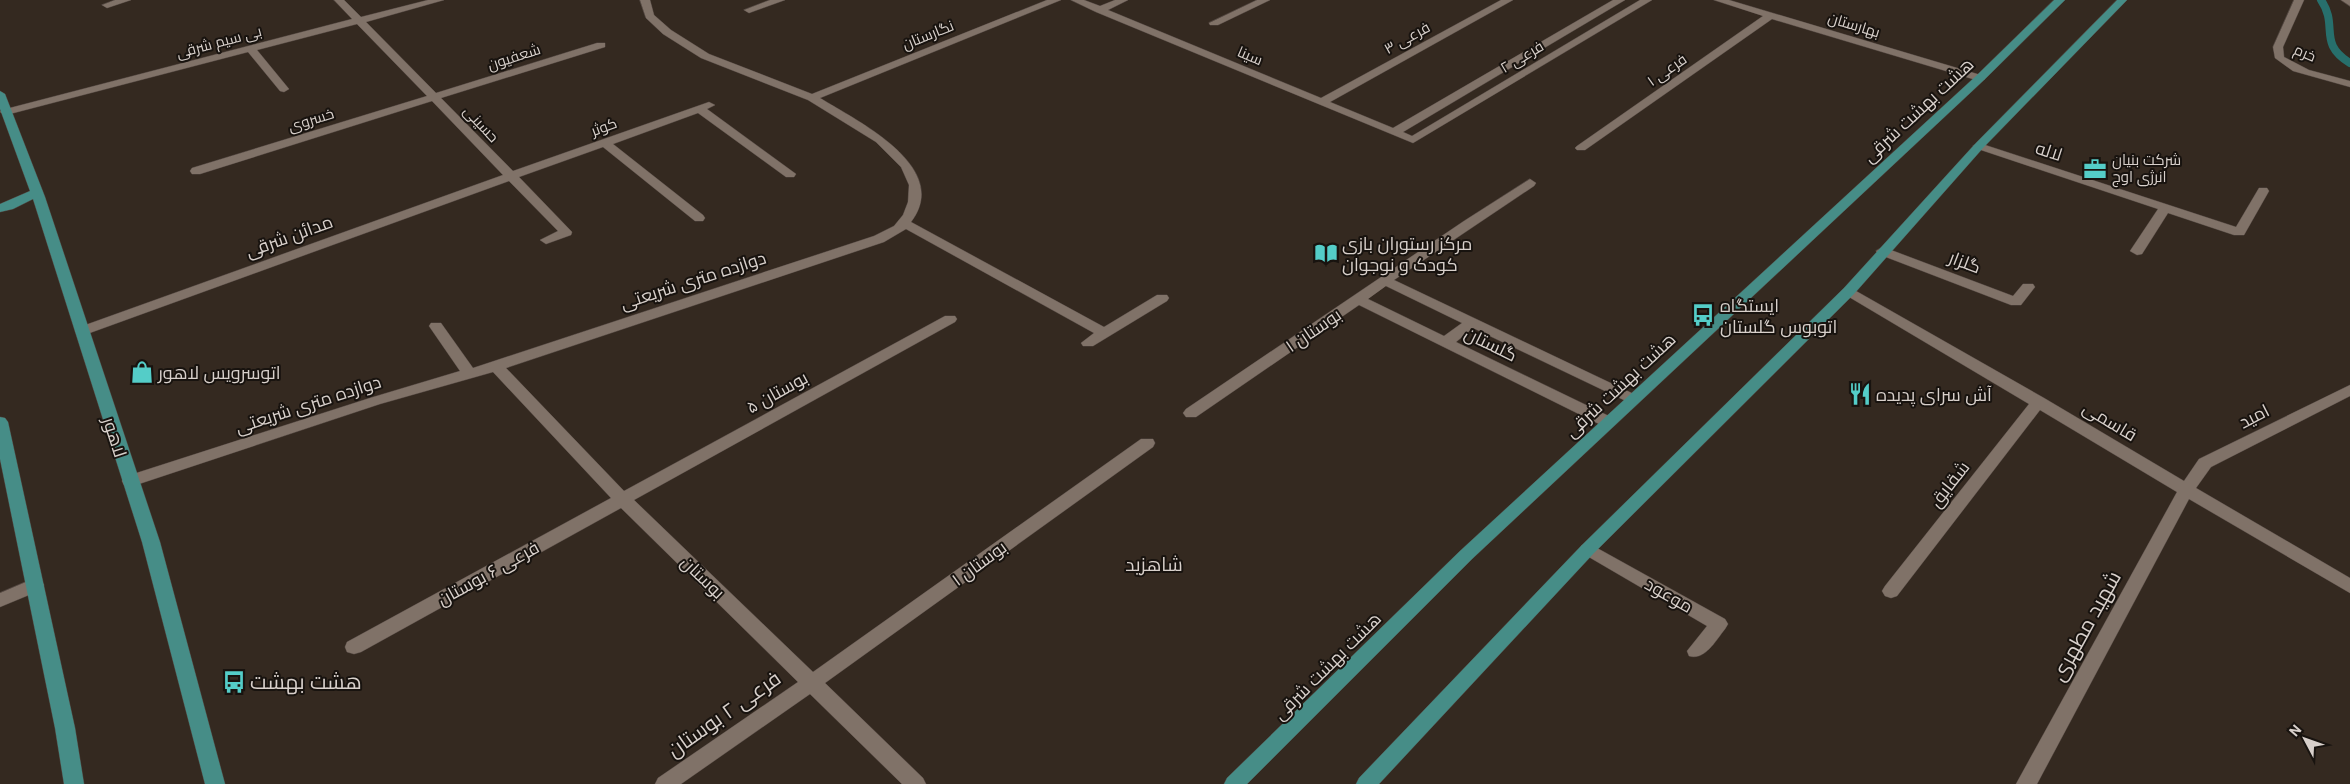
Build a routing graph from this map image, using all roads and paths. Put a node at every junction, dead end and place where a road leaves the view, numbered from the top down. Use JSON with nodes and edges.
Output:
{"nodes":[{"id":1,"x":126,"y":0,"type":"edge"},
{"id":2,"x":339,"y":0,"type":"edge"},
{"id":3,"x":439,"y":0,"type":"edge"},
{"id":4,"x":645,"y":0,"type":"edge"},
{"id":5,"x":780,"y":0,"type":"edge"},
{"id":6,"x":1056,"y":0,"type":"edge"},
{"id":7,"x":1076,"y":0,"type":"edge"},
{"id":8,"x":1123,"y":0,"type":"edge"},
{"id":9,"x":1265,"y":0,"type":"edge"},
{"id":10,"x":1508,"y":0,"type":"edge"},
{"id":11,"x":1620,"y":0,"type":"edge"},
{"id":12,"x":1647,"y":0,"type":"edge"},
{"id":13,"x":1719,"y":0,"type":"edge"},
{"id":14,"x":2060,"y":0,"type":"edge"},
{"id":15,"x":2122,"y":0,"type":"edge"},
{"id":16,"x":2298,"y":0,"type":"edge"},
{"id":17,"x":2346,"y":0,"type":"edge"},
{"id":18,"x":2350,"y":3,"type":"edge"},
{"id":19,"x":107,"y":4,"type":"dead end"},
{"id":20,"x":749,"y":10,"type":"dead end"},
{"id":21,"x":1100,"y":10,"type":"junction"},
{"id":22,"x":1771,"y":16,"type":"junction"},
{"id":23,"x":358,"y":21,"type":"junction"},
{"id":24,"x":1214,"y":23,"type":"dead end"},
{"id":25,"x":601,"y":45,"type":"dead end"},
{"id":26,"x":251,"y":49,"type":"junction"},
{"id":27,"x":1980,"y":78,"type":"junction"},
{"id":28,"x":2350,"y":84,"type":"edge"},
{"id":29,"x":284,"y":89,"type":"dead end"},
{"id":30,"x":0,"y":94,"type":"edge"},
{"id":31,"x":436,"y":97,"type":"junction"},
{"id":32,"x":812,"y":98,"type":"junction"},
{"id":33,"x":1321,"y":102,"type":"junction"},
{"id":34,"x":6,"y":112,"type":"junction"},
{"id":35,"x":1394,"y":132,"type":"junction"},
{"id":36,"x":1413,"y":140,"type":"joint"},
{"id":37,"x":604,"y":142,"type":"junction"},
{"id":38,"x":1979,"y":146,"type":"junction"},
{"id":39,"x":1581,"y":148,"type":"dead end"},
{"id":40,"x":196,"y":171,"type":"dead end"},
{"id":41,"x":790,"y":174,"type":"dead end"},
{"id":42,"x":510,"y":177,"type":"junction"},
{"id":43,"x":1530,"y":183,"type":"dead end"},
{"id":44,"x":37,"y":192,"type":"junction"},
{"id":45,"x":2263,"y":192,"type":"dead end"},
{"id":46,"x":0,"y":208,"type":"edge"},
{"id":47,"x":2166,"y":208,"type":"junction"},
{"id":48,"x":699,"y":218,"type":"dead end"},
{"id":49,"x":904,"y":223,"type":"junction"},
{"id":50,"x":546,"y":240,"type":"dead end"},
{"id":51,"x":1883,"y":251,"type":"junction"},
{"id":52,"x":2137,"y":251,"type":"dead end"},
{"id":53,"x":1385,"y":281,"type":"junction"},
{"id":54,"x":2028,"y":288,"type":"dead end"},
{"id":55,"x":1849,"y":291,"type":"junction"},
{"id":56,"x":1162,"y":298,"type":"dead end"},
{"id":57,"x":1357,"y":299,"type":"junction"},
{"id":58,"x":950,"y":319,"type":"dead end"},
{"id":59,"x":1472,"y":322,"type":"junction"},
{"id":60,"x":436,"y":326,"type":"dead end"},
{"id":61,"x":82,"y":330,"type":"junction"},
{"id":62,"x":1105,"y":333,"type":"junction"},
{"id":63,"x":1446,"y":342,"type":"junction"},
{"id":64,"x":1088,"y":343,"type":"dead end"},
{"id":65,"x":496,"y":366,"type":"junction"},
{"id":66,"x":469,"y":372,"type":"junction"},
{"id":67,"x":2350,"y":390,"type":"edge"},
{"id":68,"x":1633,"y":399,"type":"junction"},
{"id":69,"x":2038,"y":401,"type":"junction"},
{"id":70,"x":1191,"y":412,"type":"dead end"},
{"id":71,"x":1608,"y":422,"type":"junction"},
{"id":72,"x":1,"y":433,"type":"edge"},
{"id":73,"x":1147,"y":443,"type":"dead end"},
{"id":74,"x":130,"y":482,"type":"junction"},
{"id":75,"x":2186,"y":490,"type":"junction"},
{"id":76,"x":622,"y":499,"type":"junction"},
{"id":77,"x":1588,"y":549,"type":"junction"},
{"id":78,"x":35,"y":585,"type":"junction"},
{"id":79,"x":2350,"y":586,"type":"edge"},
{"id":80,"x":1891,"y":591,"type":"dead end"},
{"id":81,"x":0,"y":600,"type":"edge"},
{"id":82,"x":354,"y":647,"type":"dead end"},
{"id":83,"x":1696,"y":651,"type":"dead end"},
{"id":84,"x":811,"y":683,"type":"junction"},
{"id":85,"x":74,"y":784,"type":"edge"},
{"id":86,"x":215,"y":784,"type":"edge"},
{"id":87,"x":665,"y":784,"type":"edge"},
{"id":88,"x":916,"y":784,"type":"edge"},
{"id":89,"x":1234,"y":784,"type":"edge"},
{"id":90,"x":1366,"y":784,"type":"edge"},
{"id":91,"x":2026,"y":784,"type":"edge"}],
"edges":[{"from":1,"to":19,"type":"street"},
{"from":2,"to":23,"type":"street","name":"حسینی"},
{"from":3,"to":23,"type":"street","name":"بی سیم شرقی"},
{"from":4,"to":32,"type":"street"},
{"from":5,"to":20,"type":"street"},
{"from":6,"to":32,"type":"street","name":"نگارستان"},
{"from":7,"to":21,"type":"street","name":"سینا"},
{"from":8,"to":21,"type":"street"},
{"from":9,"to":24,"type":"street"},
{"from":10,"to":33,"type":"street","name":"فرعی ۳"},
{"from":11,"to":35,"type":"street","name":"فرعی ۲"},
{"from":12,"to":36,"type":"street","name":"فرعی ۲"},
{"from":13,"to":22,"type":"street","name":"بهارستان"},
{"from":14,"to":27,"type":"main road","name":"هشت بهشت شرقی"},
{"from":15,"to":38,"type":"main road"},
{"from":16,"to":28,"type":"street","name":"خرم"},
{"from":17,"to":18,"type":"street"},
{"from":21,"to":33,"type":"street","name":"سینا"},
{"from":22,"to":27,"type":"street","name":"بهارستان"},
{"from":22,"to":39,"type":"street","name":"فرعی ۱"},
{"from":23,"to":26,"type":"street","name":"بی سیم شرقی"},
{"from":23,"to":31,"type":"street","name":"حسینی"},
{"from":25,"to":31,"type":"street","name":"شعفیون"},
{"from":26,"to":29,"type":"street"},
{"from":26,"to":34,"type":"street","name":"بی سیم شرقی"},
{"from":27,"to":68,"type":"main road","name":"هشت بهشت شرقی"},
{"from":30,"to":34,"type":"main road","name":"لاهور"},
{"from":31,"to":40,"type":"street","name":"خسروی"},
{"from":31,"to":42,"type":"street","name":"حسینی"},
{"from":32,"to":49,"type":"street"},
{"from":33,"to":35,"type":"street","name":"سینا"},
{"from":34,"to":44,"type":"main road","name":"لاهور"},
{"from":35,"to":36,"type":"street","name":"سینا"},
{"from":37,"to":41,"type":"street","name":"کوثر"},
{"from":37,"to":42,"type":"street","name":"کوثر"},
{"from":37,"to":48,"type":"street"},
{"from":38,"to":47,"type":"street","name":"لاله"},
{"from":38,"to":51,"type":"main road"},
{"from":42,"to":50,"type":"street","name":"حسینی"},
{"from":42,"to":61,"type":"street","name":"مدائن شرقی"},
{"from":43,"to":53,"type":"street","name":"بوستان ۱"},
{"from":44,"to":46,"type":"main road"},
{"from":44,"to":61,"type":"main road","name":"لاهور"},
{"from":45,"to":47,"type":"street","name":"لاله"},
{"from":47,"to":52,"type":"street"},
{"from":49,"to":62,"type":"street"},
{"from":49,"to":65,"type":"street","name":"دوازده متری شریعتی"},
{"from":51,"to":54,"type":"street","name":"گلزار"},
{"from":51,"to":55,"type":"main road"},
{"from":53,"to":57,"type":"street","name":"بوستان ۱"},
{"from":53,"to":59,"type":"street","name":"گلستان"},
{"from":55,"to":69,"type":"street","name":"قاسمی"},
{"from":55,"to":77,"type":"main road"},
{"from":56,"to":62,"type":"street"},
{"from":57,"to":63,"type":"street","name":"گلستان"},
{"from":57,"to":70,"type":"street","name":"بوستان ۱"},
{"from":58,"to":76,"type":"street","name":"بوستان ۵"},
{"from":59,"to":63,"type":"street"},
{"from":59,"to":68,"type":"street","name":"گلستان"},
{"from":60,"to":66,"type":"street"},
{"from":61,"to":74,"type":"main road","name":"لاهور"},
{"from":62,"to":64,"type":"street"},
{"from":63,"to":71,"type":"street","name":"گلستان"},
{"from":65,"to":66,"type":"street","name":"دوازده متری شریعتی"},
{"from":65,"to":76,"type":"street","name":"بوستان"},
{"from":66,"to":74,"type":"street","name":"دوازده متری شریعتی"},
{"from":67,"to":75,"type":"street","name":"امید"},
{"from":68,"to":71,"type":"main road","name":"هشت بهشت شرقی"},
{"from":69,"to":75,"type":"street","name":"قاسمی"},
{"from":69,"to":80,"type":"street","name":"شقایق"},
{"from":71,"to":89,"type":"main road","name":"هشت بهشت شرقی"},
{"from":72,"to":78,"type":"main road"},
{"from":73,"to":84,"type":"street","name":"بوستان ۱"},
{"from":74,"to":86,"type":"main road","name":"لاهور"},
{"from":75,"to":79,"type":"street","name":"قاسمی"},
{"from":75,"to":91,"type":"street","name":"شهید مطهری"},
{"from":76,"to":82,"type":"street","name":"فرعی ۶ بوستان"},
{"from":76,"to":84,"type":"street","name":"بوستان"},
{"from":77,"to":83,"type":"street","name":"موعود"},
{"from":77,"to":90,"type":"main road"},
{"from":78,"to":81,"type":"street"},
{"from":78,"to":85,"type":"main road"},
{"from":84,"to":87,"type":"street","name":"فرعی ۲ بوستان"},
{"from":84,"to":88,"type":"street","name":"بوستان"}]}
